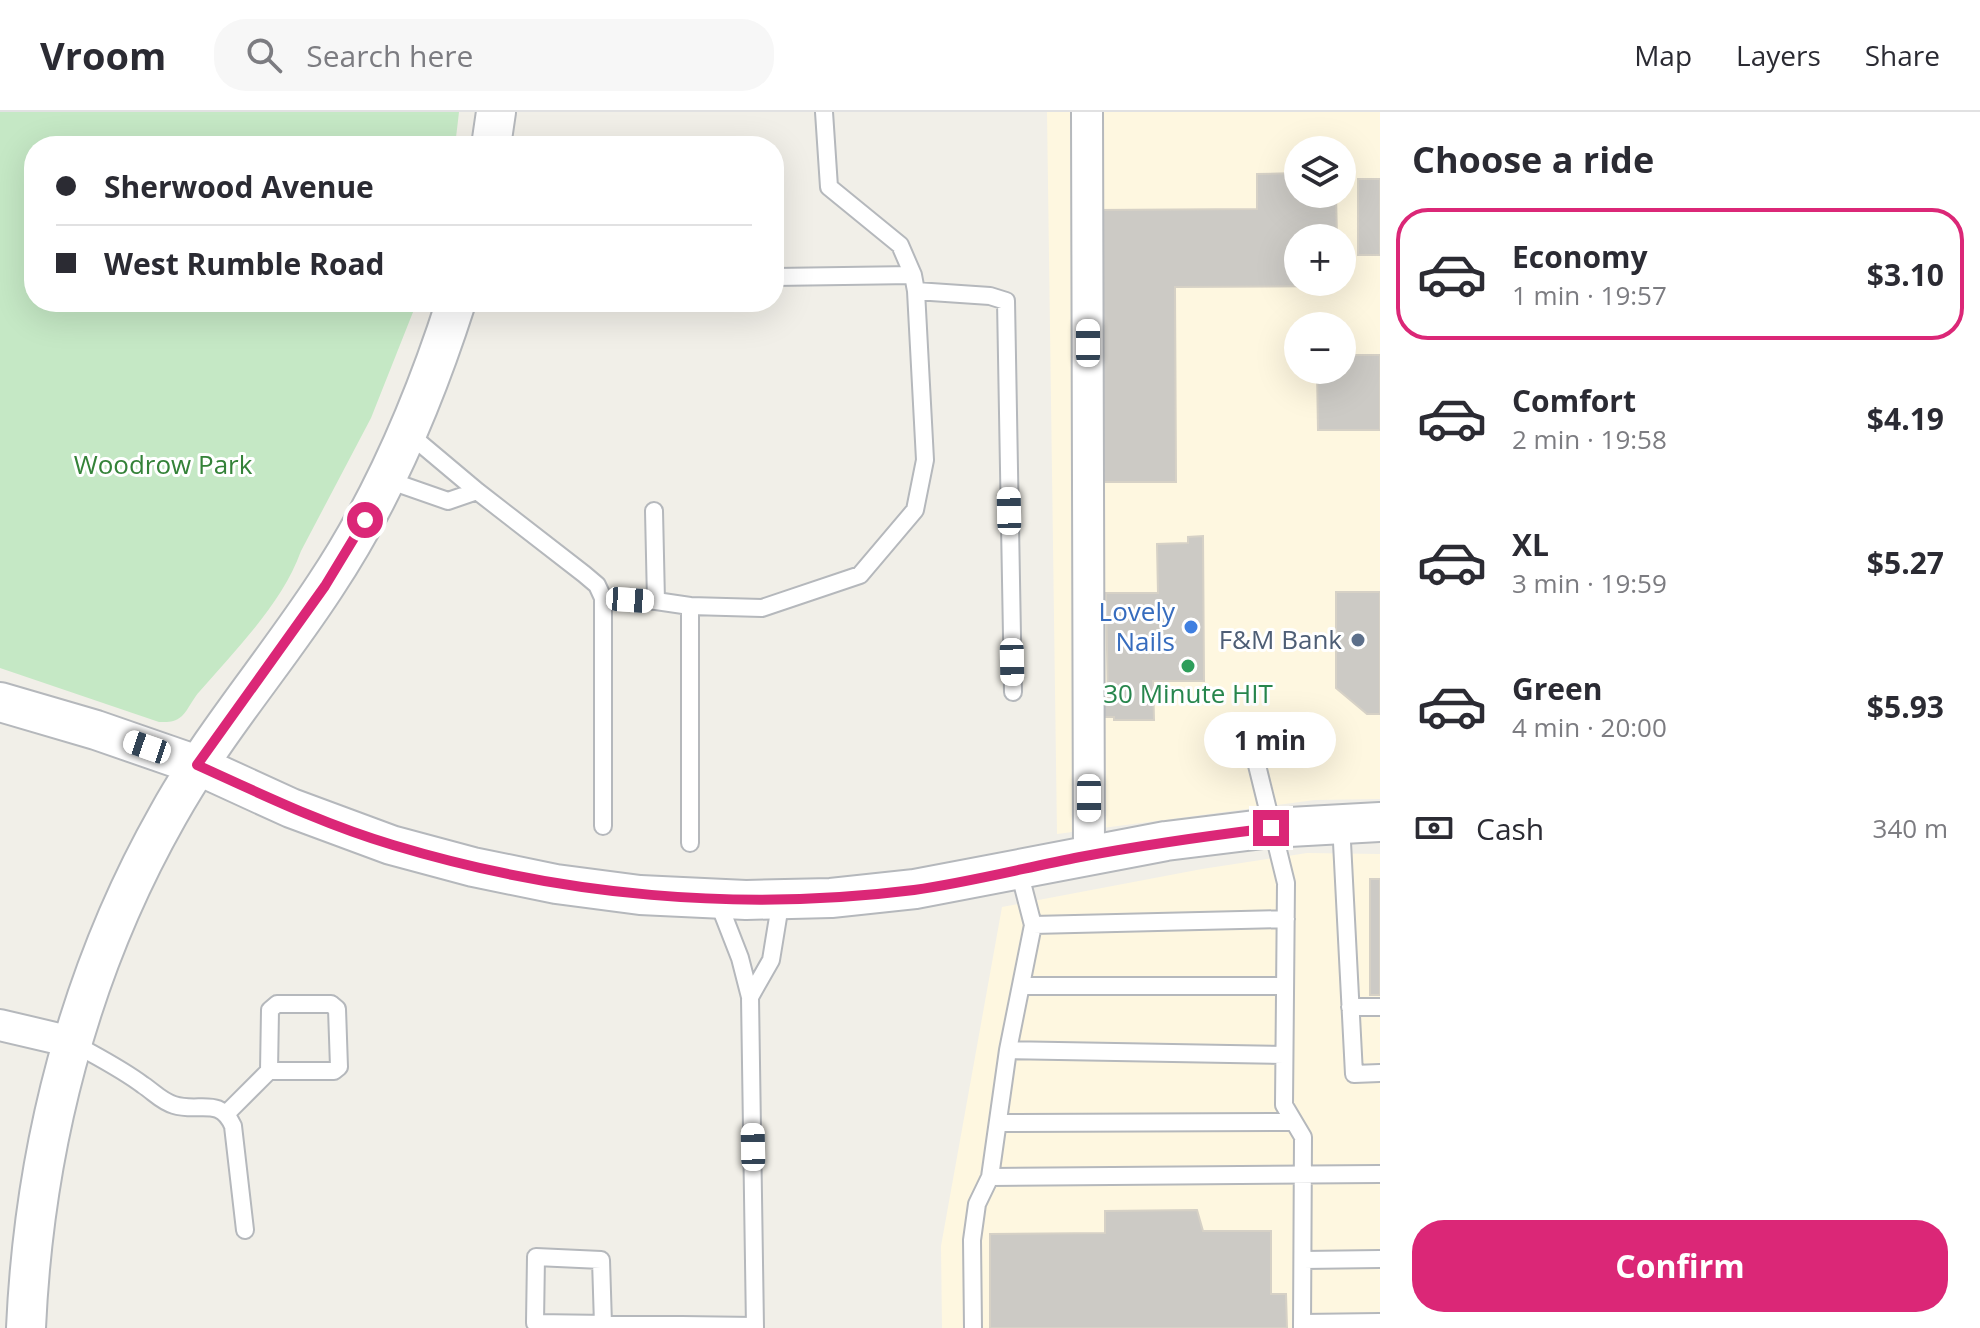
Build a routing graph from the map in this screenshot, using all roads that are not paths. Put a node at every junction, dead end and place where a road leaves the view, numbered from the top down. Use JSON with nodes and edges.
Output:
{"nodes":[{"id":1,"x":496,"y":112,"type":"edge"},
{"id":2,"x":824,"y":112,"type":"edge"},
{"id":3,"x":1087,"y":112,"type":"edge"},
{"id":4,"x":492,"y":136,"type":"edge"},
{"id":5,"x":784,"y":277,"type":"edge"},
{"id":6,"x":915,"y":283,"type":"junction"},
{"id":7,"x":453,"y":312,"type":"edge"},
{"id":8,"x":408,"y":433,"type":"junction"},
{"id":9,"x":385,"y":479,"type":"junction"},
{"id":10,"x":477,"y":491,"type":"junction"},
{"id":11,"x":654,"y":511,"type":"dead end"},
{"id":12,"x":603,"y":598,"type":"junction"},
{"id":13,"x":656,"y":601,"type":"junction"},
{"id":14,"x":690,"y":606,"type":"junction"},
{"id":15,"x":1013,"y":692,"type":"dead end"},
{"id":16,"x":0,"y":702,"type":"edge"},
{"id":17,"x":1253,"y":749,"type":"dead end"},
{"id":18,"x":197,"y":765,"type":"junction"},
{"id":19,"x":1380,"y":822,"type":"edge"},
{"id":20,"x":1341,"y":823,"type":"junction"},
{"id":21,"x":603,"y":826,"type":"dead end"},
{"id":22,"x":1271,"y":828,"type":"junction"},
{"id":23,"x":690,"y":843,"type":"dead end"},
{"id":24,"x":1089,"y":856,"type":"junction"},
{"id":25,"x":1019,"y":871,"type":"junction"},
{"id":26,"x":717,"y":899,"type":"junction"},
{"id":27,"x":781,"y":899,"type":"junction"},
{"id":28,"x":1286,"y":919,"type":"junction"},
{"id":29,"x":1033,"y":925,"type":"junction"},
{"id":30,"x":1021,"y":986,"type":"junction"},
{"id":31,"x":1285,"y":986,"type":"junction"},
{"id":32,"x":750,"y":997,"type":"junction"},
{"id":33,"x":1350,"y":1007,"type":"junction"},
{"id":34,"x":1380,"y":1007,"type":"edge"},
{"id":35,"x":0,"y":1025,"type":"edge"},
{"id":36,"x":72,"y":1042,"type":"junction"},
{"id":37,"x":1008,"y":1050,"type":"junction"},
{"id":38,"x":1284,"y":1055,"type":"junction"},
{"id":39,"x":269,"y":1071,"type":"junction"},
{"id":40,"x":1380,"y":1073,"type":"edge"},
{"id":41,"x":227,"y":1113,"type":"junction"},
{"id":42,"x":1294,"y":1122,"type":"junction"},
{"id":43,"x":998,"y":1123,"type":"junction"},
{"id":44,"x":1380,"y":1174,"type":"edge"},
{"id":45,"x":1303,"y":1175,"type":"junction"},
{"id":46,"x":990,"y":1177,"type":"junction"},
{"id":47,"x":245,"y":1230,"type":"dead end"},
{"id":48,"x":1380,"y":1259,"type":"edge"},
{"id":49,"x":1303,"y":1260,"type":"junction"},
{"id":50,"x":1380,"y":1322,"type":"edge"},
{"id":51,"x":603,"y":1324,"type":"junction"},
{"id":52,"x":1302,"y":1325,"type":"edge"},
{"id":53,"x":755,"y":1327,"type":"edge"},
{"id":54,"x":26,"y":1328,"type":"edge"},
{"id":55,"x":973,"y":1328,"type":"edge"}],
"edges":[{"from":1,"to":4,"type":"street"},
{"from":2,"to":6,"type":"lane"},
{"from":3,"to":24,"type":"street"},
{"from":5,"to":6,"type":"lane"},
{"from":6,"to":14,"type":"lane"},
{"from":6,"to":15,"type":"lane"},
{"from":7,"to":8,"type":"street"},
{"from":8,"to":9,"type":"street"},
{"from":8,"to":10,"type":"lane"},
{"from":9,"to":10,"type":"lane"},
{"from":9,"to":18,"type":"street"},
{"from":10,"to":12,"type":"lane"},
{"from":11,"to":13,"type":"lane"},
{"from":12,"to":13,"type":"lane"},
{"from":12,"to":21,"type":"lane"},
{"from":13,"to":14,"type":"lane"},
{"from":14,"to":23,"type":"lane"},
{"from":16,"to":18,"type":"street"},
{"from":17,"to":22,"type":"lane"},
{"from":18,"to":26,"type":"street"},
{"from":18,"to":36,"type":"street"},
{"from":19,"to":20,"type":"street"},
{"from":20,"to":22,"type":"street"},
{"from":20,"to":33,"type":"lane"},
{"from":22,"to":24,"type":"street"},
{"from":22,"to":28,"type":"lane"},
{"from":24,"to":25,"type":"street"},
{"from":25,"to":27,"type":"street"},
{"from":25,"to":29,"type":"lane"},
{"from":26,"to":27,"type":"street"},
{"from":26,"to":32,"type":"lane"},
{"from":27,"to":32,"type":"lane"},
{"from":28,"to":29,"type":"lane"},
{"from":28,"to":31,"type":"lane"},
{"from":29,"to":30,"type":"lane"},
{"from":30,"to":31,"type":"lane"},
{"from":30,"to":37,"type":"lane"},
{"from":31,"to":38,"type":"lane"},
{"from":32,"to":53,"type":"lane"},
{"from":33,"to":34,"type":"lane"},
{"from":33,"to":40,"type":"lane"},
{"from":35,"to":36,"type":"street"},
{"from":36,"to":41,"type":"lane"},
{"from":36,"to":54,"type":"street"},
{"from":37,"to":38,"type":"lane"},
{"from":37,"to":43,"type":"lane"},
{"from":38,"to":42,"type":"lane"},
{"from":39,"to":39,"type":"lane"},
{"from":39,"to":41,"type":"lane"},
{"from":41,"to":47,"type":"lane"},
{"from":42,"to":43,"type":"lane"},
{"from":42,"to":45,"type":"lane"},
{"from":43,"to":46,"type":"lane"},
{"from":44,"to":45,"type":"lane"},
{"from":45,"to":46,"type":"lane"},
{"from":45,"to":49,"type":"lane"},
{"from":46,"to":55,"type":"lane"},
{"from":48,"to":49,"type":"lane"},
{"from":49,"to":52,"type":"lane"},
{"from":50,"to":52,"type":"lane"},
{"from":51,"to":51,"type":"lane"},
{"from":51,"to":53,"type":"lane"}]}
